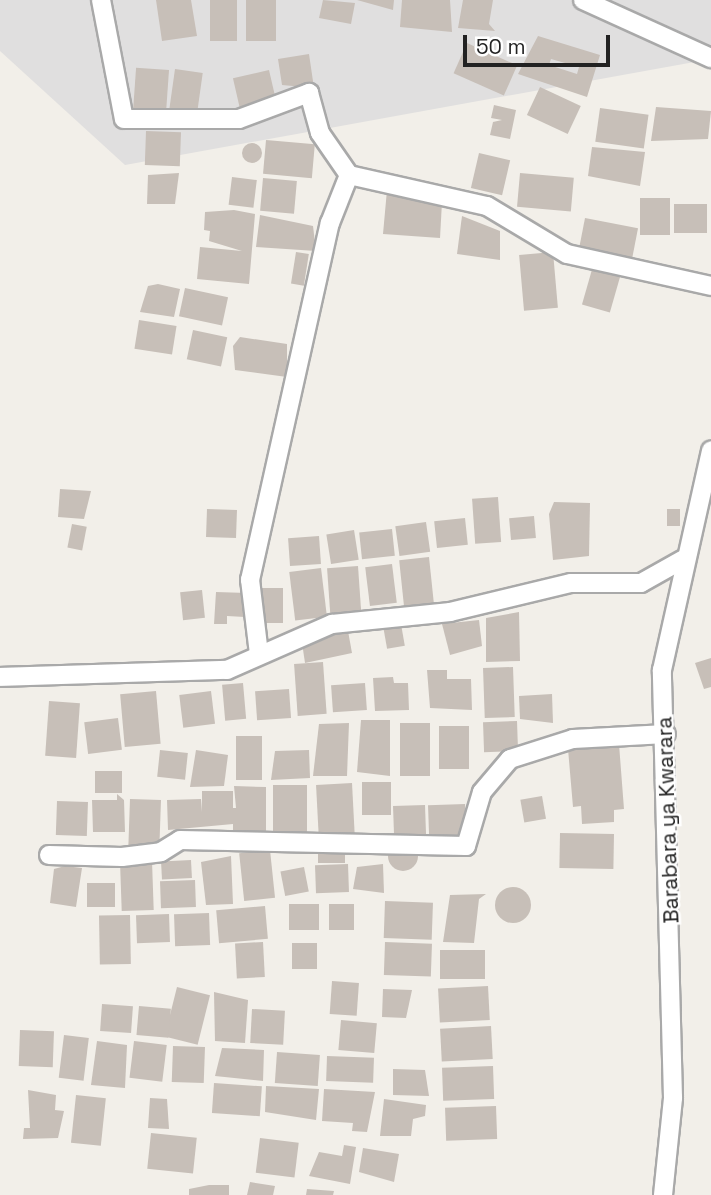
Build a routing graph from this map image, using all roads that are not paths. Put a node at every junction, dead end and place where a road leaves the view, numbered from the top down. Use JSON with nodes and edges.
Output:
{"nodes":[{"id":1,"x":101,"y":0,"type":"edge"},
{"id":2,"x":583,"y":0,"type":"edge"},
{"id":3,"x":711,"y":58,"type":"edge"},
{"id":4,"x":349,"y":174,"type":"junction"},
{"id":5,"x":711,"y":286,"type":"edge"},
{"id":6,"x":711,"y":450,"type":"edge"},
{"id":7,"x":682,"y":560,"type":"junction"},
{"id":8,"x":259,"y":654,"type":"junction"},
{"id":9,"x":0,"y":677,"type":"edge"},
{"id":10,"x":666,"y":734,"type":"junction"},
{"id":11,"x":49,"y":855,"type":"dead end"},
{"id":12,"x":663,"y":1195,"type":"edge"}],
"edges":[{"from":1,"to":4,"type":"street"},
{"from":2,"to":3,"type":"street"},
{"from":4,"to":5,"type":"street"},
{"from":4,"to":8,"type":"street"},
{"from":6,"to":7,"type":"street","name":"Barabara ya Kwarara"},
{"from":7,"to":8,"type":"street"},
{"from":7,"to":10,"type":"street","name":"Barabara ya Kwarara"},
{"from":8,"to":9,"type":"street"},
{"from":10,"to":11,"type":"street"},
{"from":10,"to":12,"type":"street","name":"Barabara ya Kwarara"}]}
